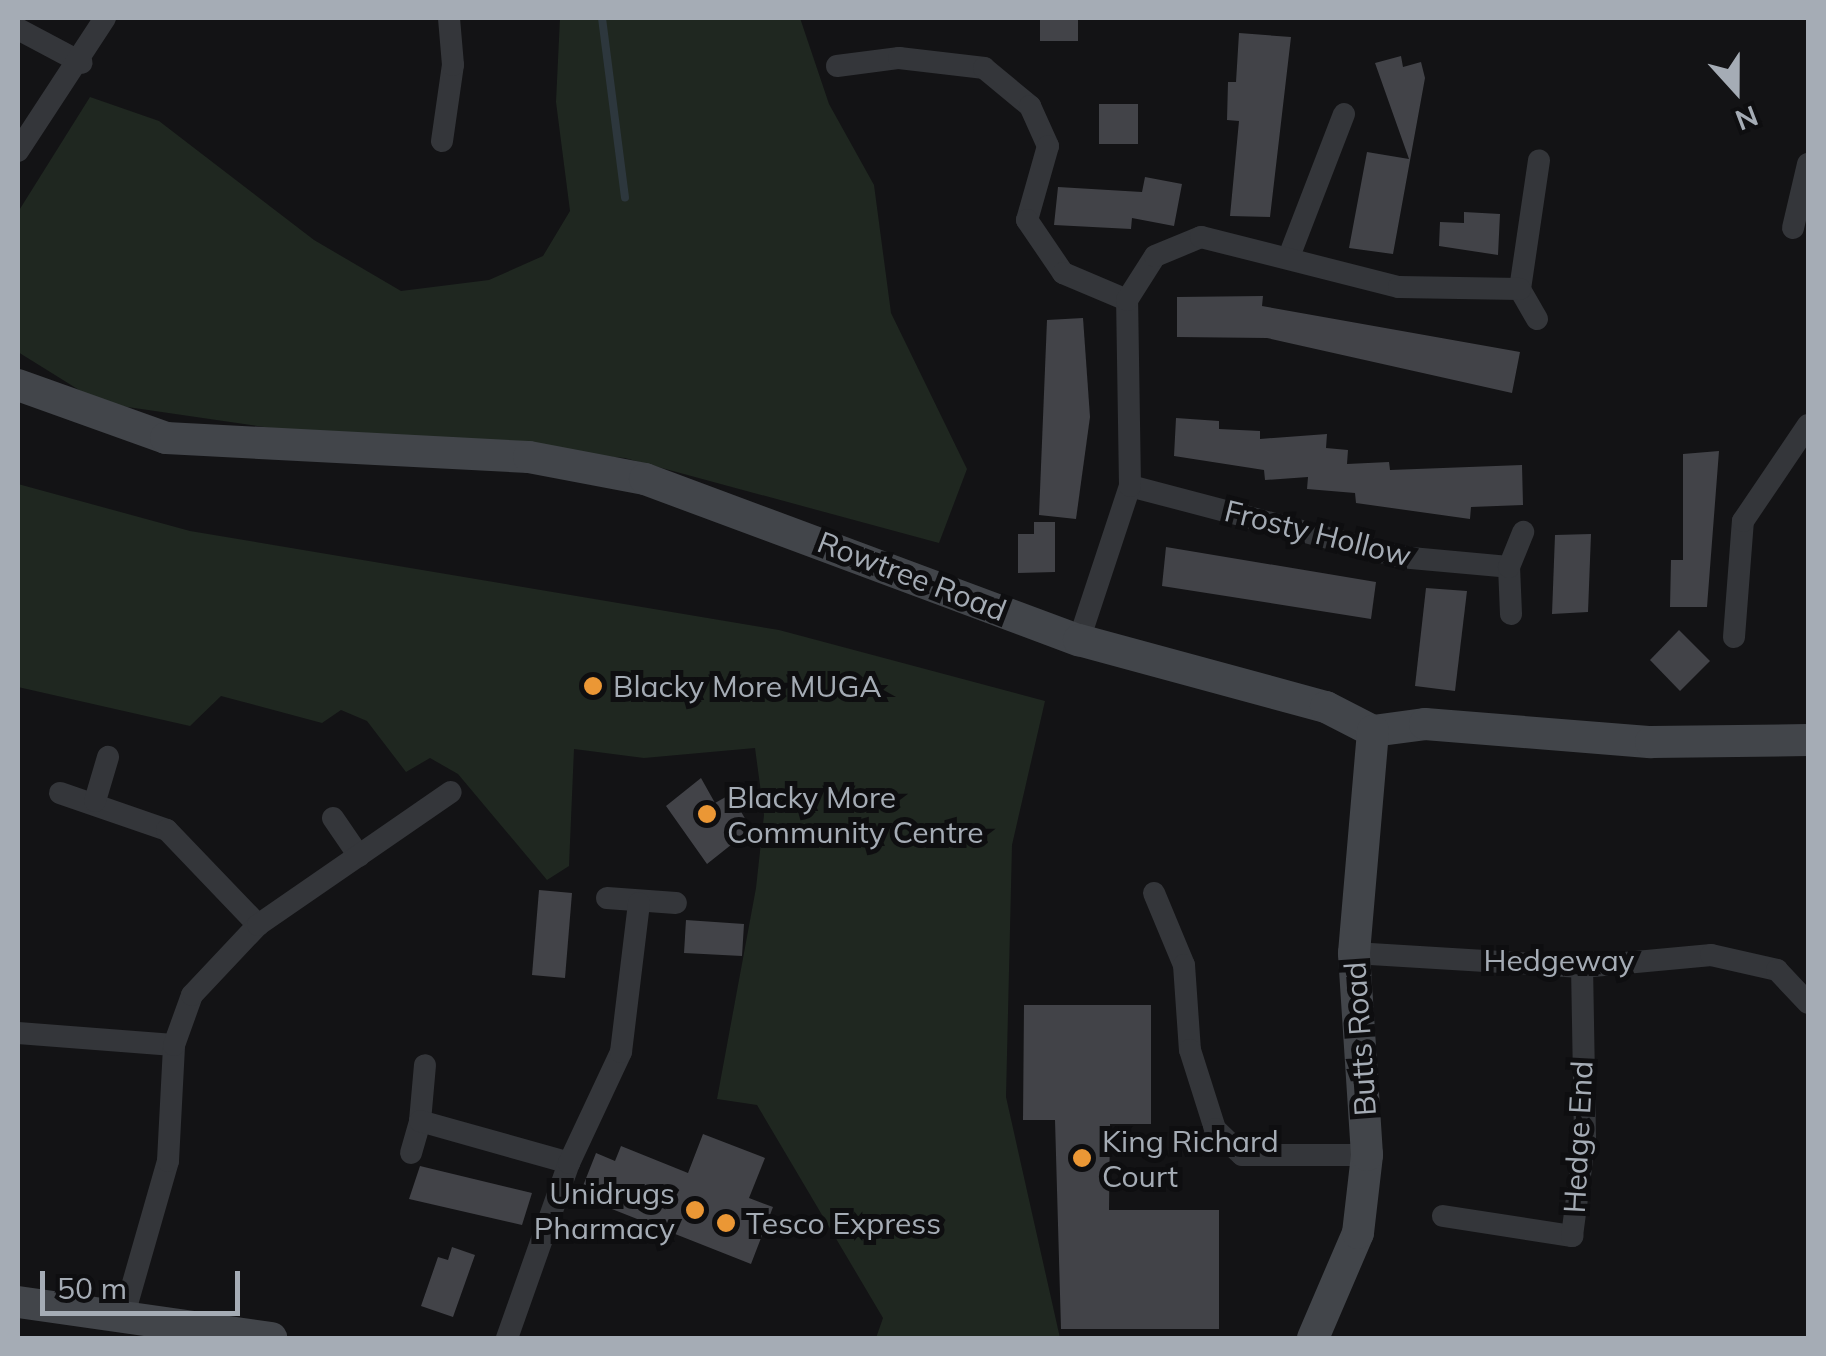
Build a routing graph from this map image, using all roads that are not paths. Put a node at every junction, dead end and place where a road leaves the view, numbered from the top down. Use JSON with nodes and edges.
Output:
{"nodes":[{"id":1,"x":105,"y":18,"type":"edge"},
{"id":2,"x":449,"y":18,"type":"edge"},
{"id":3,"x":18,"y":30,"type":"edge"},
{"id":4,"x":82,"y":63,"type":"junction"},
{"id":5,"x":838,"y":66,"type":"dead end"},
{"id":6,"x":1344,"y":114,"type":"dead end"},
{"id":7,"x":442,"y":141,"type":"dead end"},
{"id":8,"x":18,"y":151,"type":"edge"},
{"id":9,"x":1538,"y":160,"type":"dead end"},
{"id":10,"x":1808,"y":164,"type":"edge"},
{"id":11,"x":1793,"y":228,"type":"dead end"},
{"id":12,"x":1290,"y":254,"type":"junction"},
{"id":13,"x":1520,"y":290,"type":"junction"},
{"id":14,"x":1127,"y":300,"type":"junction"},
{"id":15,"x":1537,"y":319,"type":"dead end"},
{"id":16,"x":18,"y":385,"type":"edge"},
{"id":17,"x":1808,"y":425,"type":"edge"},
{"id":18,"x":1130,"y":486,"type":"junction"},
{"id":19,"x":1523,"y":532,"type":"dead end"},
{"id":20,"x":1508,"y":567,"type":"junction"},
{"id":21,"x":1511,"y":614,"type":"dead end"},
{"id":22,"x":1734,"y":637,"type":"dead end"},
{"id":23,"x":1079,"y":640,"type":"junction"},
{"id":24,"x":1373,"y":731,"type":"junction"},
{"id":25,"x":1808,"y":740,"type":"edge"},
{"id":26,"x":108,"y":757,"type":"dead end"},
{"id":27,"x":451,"y":792,"type":"dead end"},
{"id":28,"x":60,"y":793,"type":"dead end"},
{"id":29,"x":95,"y":801,"type":"junction"},
{"id":30,"x":333,"y":818,"type":"dead end"},
{"id":31,"x":360,"y":856,"type":"junction"},
{"id":32,"x":1154,"y":893,"type":"dead end"},
{"id":33,"x":607,"y":898,"type":"dead end"},
{"id":34,"x":639,"y":903,"type":"junction"},
{"id":35,"x":676,"y":904,"type":"dead end"},
{"id":36,"x":258,"y":925,"type":"junction"},
{"id":37,"x":1354,"y":954,"type":"junction"},
{"id":38,"x":1582,"y":967,"type":"junction"},
{"id":39,"x":1808,"y":1004,"type":"edge"},
{"id":40,"x":18,"y":1032,"type":"edge"},
{"id":41,"x":174,"y":1045,"type":"junction"},
{"id":42,"x":425,"y":1065,"type":"dead end"},
{"id":43,"x":420,"y":1121,"type":"junction"},
{"id":44,"x":411,"y":1154,"type":"dead end"},
{"id":45,"x":1367,"y":1155,"type":"junction"},
{"id":46,"x":569,"y":1163,"type":"junction"},
{"id":47,"x":1443,"y":1216,"type":"dead end"},
{"id":48,"x":18,"y":1302,"type":"edge"},
{"id":49,"x":123,"y":1318,"type":"junction"},
{"id":50,"x":270,"y":1338,"type":"edge"},
{"id":51,"x":506,"y":1338,"type":"edge"},
{"id":52,"x":1312,"y":1338,"type":"edge"}],
"edges":[{"from":1,"to":4,"type":"street"},
{"from":2,"to":7,"type":"street"},
{"from":3,"to":4,"type":"street"},
{"from":4,"to":8,"type":"street"},
{"from":5,"to":14,"type":"street"},
{"from":6,"to":12,"type":"street"},
{"from":9,"to":13,"type":"street"},
{"from":10,"to":11,"type":"street"},
{"from":12,"to":13,"type":"street"},
{"from":12,"to":14,"type":"street"},
{"from":13,"to":15,"type":"street"},
{"from":14,"to":18,"type":"street"},
{"from":16,"to":23,"type":"street","name":"Rowtree Road"},
{"from":17,"to":22,"type":"street"},
{"from":18,"to":20,"type":"street","name":"Frosty Hollow"},
{"from":18,"to":23,"type":"street"},
{"from":19,"to":20,"type":"street"},
{"from":20,"to":21,"type":"street"},
{"from":23,"to":24,"type":"street","name":"Rowtree Road"},
{"from":24,"to":25,"type":"street"},
{"from":24,"to":37,"type":"street","name":"Butts Road"},
{"from":26,"to":29,"type":"street"},
{"from":27,"to":31,"type":"street"},
{"from":28,"to":29,"type":"street"},
{"from":29,"to":36,"type":"street"},
{"from":30,"to":31,"type":"street"},
{"from":31,"to":36,"type":"street"},
{"from":32,"to":45,"type":"street"},
{"from":33,"to":34,"type":"street"},
{"from":34,"to":35,"type":"street"},
{"from":34,"to":46,"type":"street"},
{"from":36,"to":41,"type":"street"},
{"from":37,"to":38,"type":"street","name":"Hedgeway"},
{"from":37,"to":45,"type":"street","name":"Butts Road"},
{"from":38,"to":39,"type":"street","name":"Hedgeway"},
{"from":38,"to":47,"type":"street","name":"Hedge End"},
{"from":40,"to":41,"type":"street"},
{"from":41,"to":49,"type":"street"},
{"from":42,"to":43,"type":"street"},
{"from":43,"to":44,"type":"street"},
{"from":43,"to":46,"type":"street"},
{"from":45,"to":52,"type":"street","name":"Butts Road"},
{"from":46,"to":51,"type":"street"},
{"from":48,"to":49,"type":"street"},
{"from":49,"to":50,"type":"street"}]}
